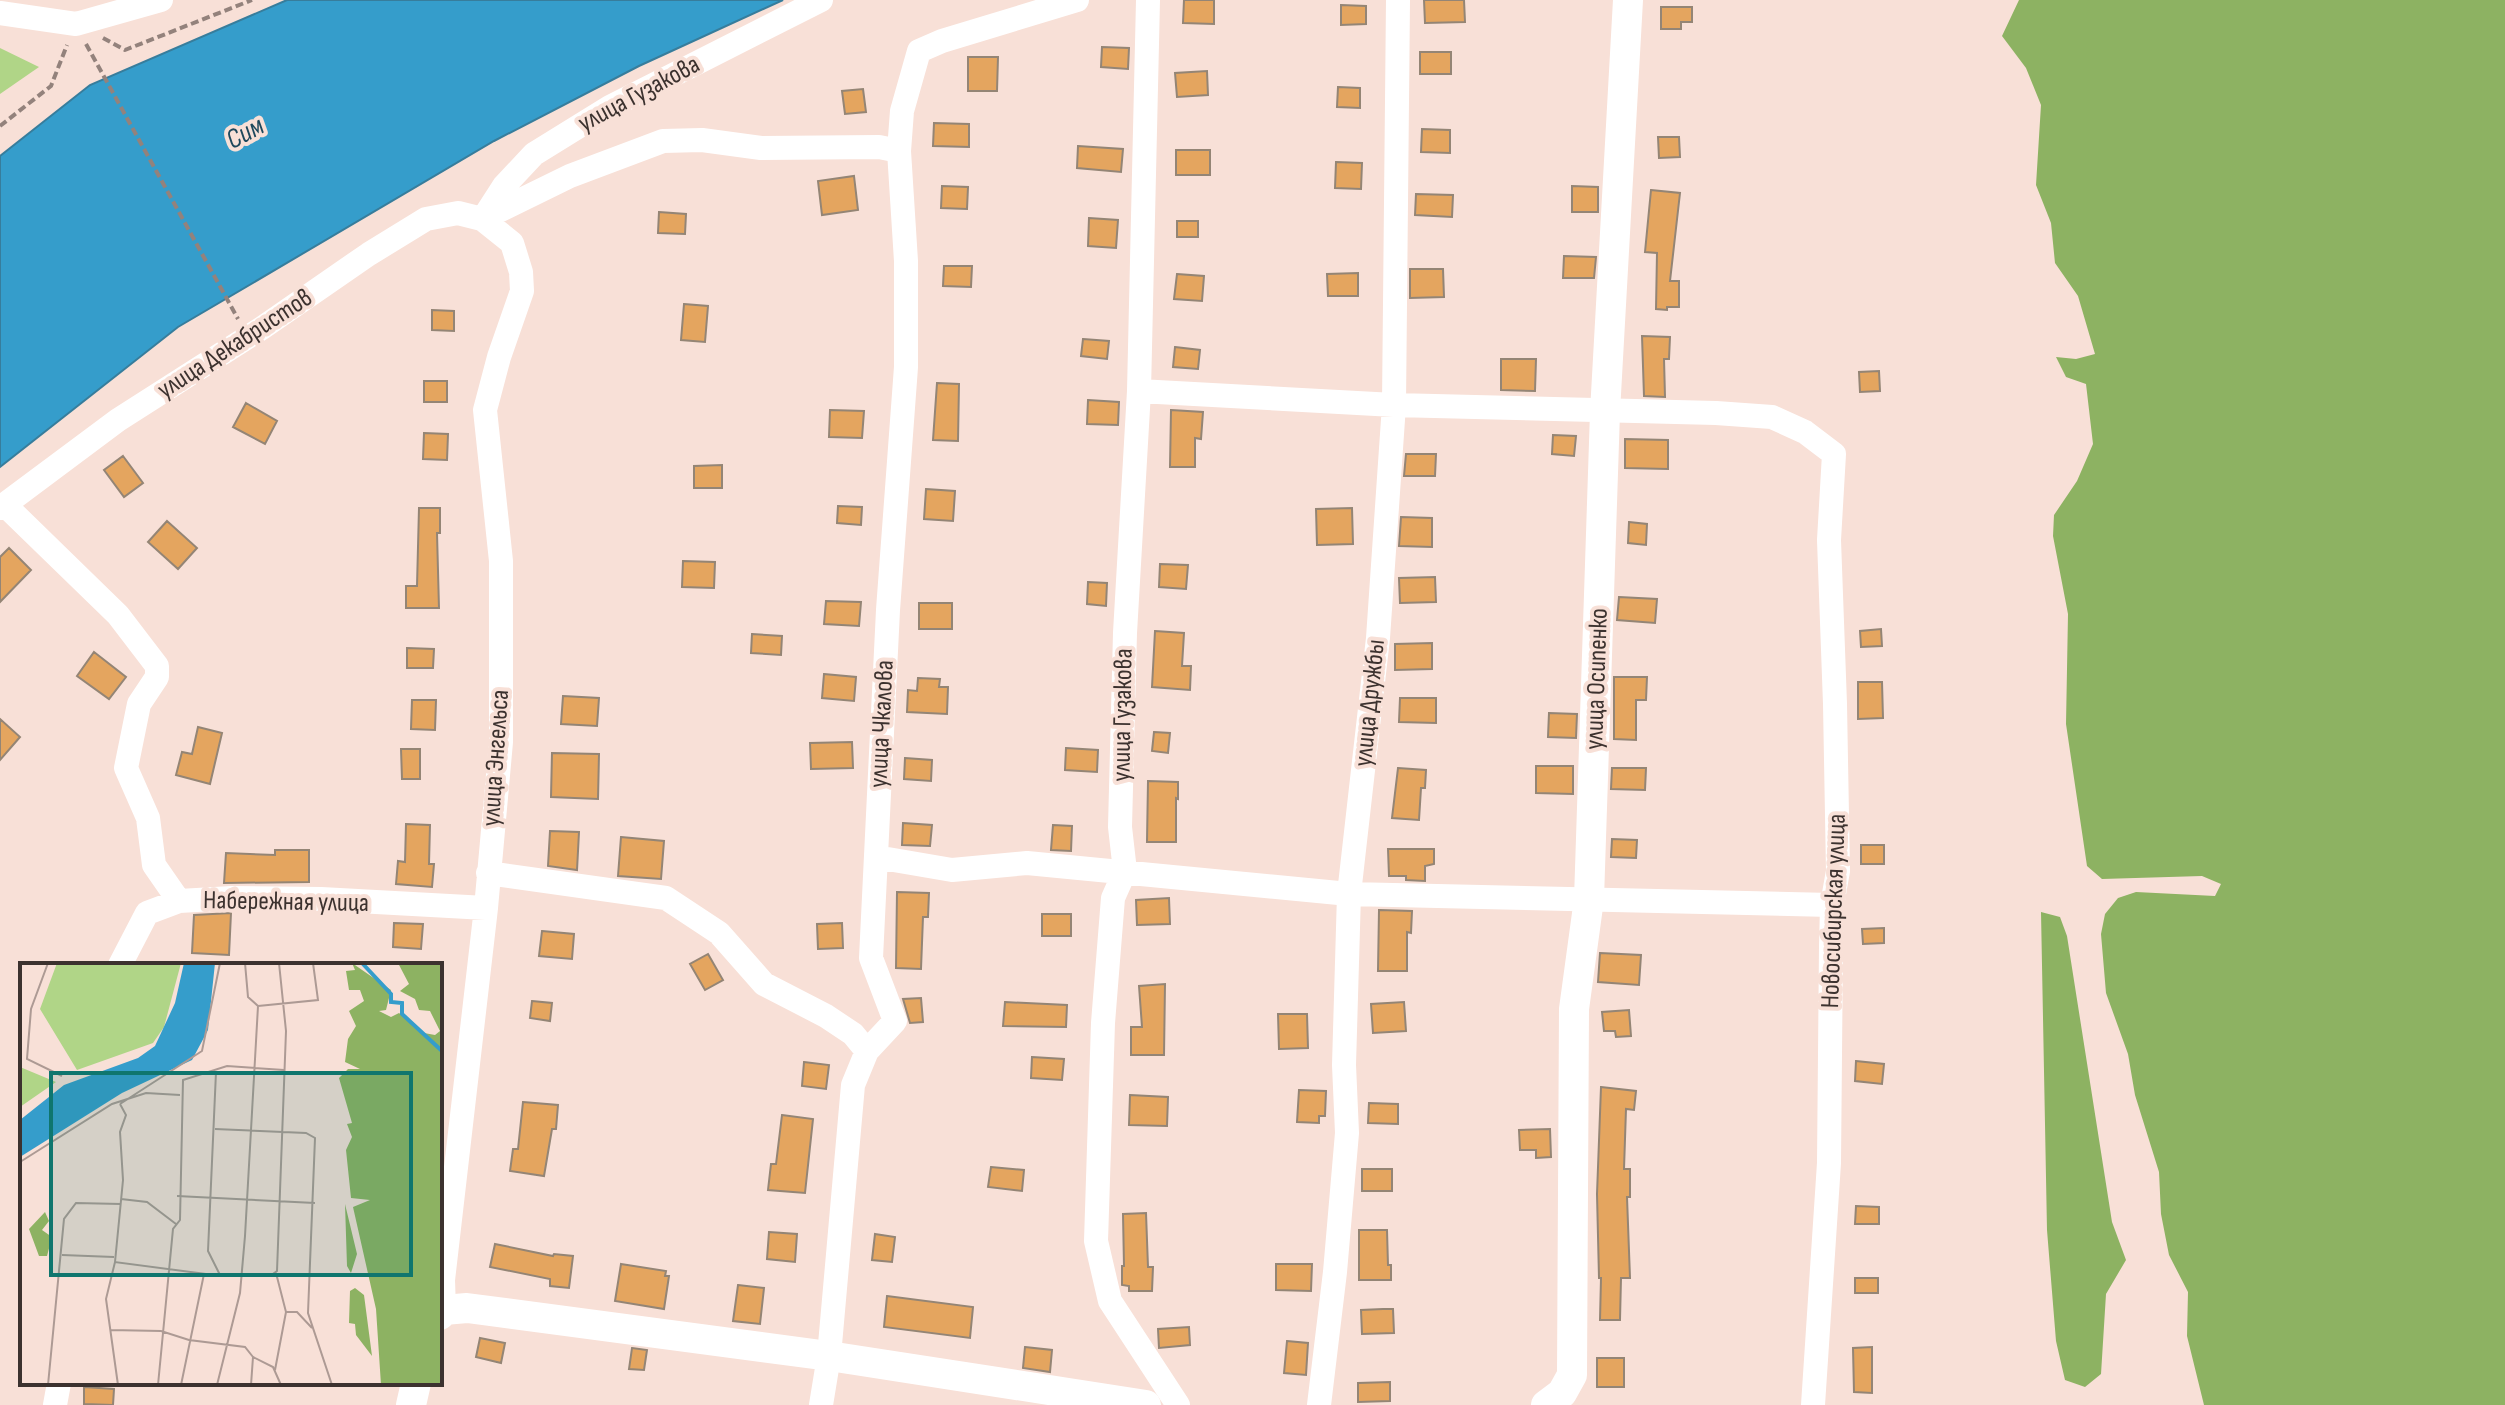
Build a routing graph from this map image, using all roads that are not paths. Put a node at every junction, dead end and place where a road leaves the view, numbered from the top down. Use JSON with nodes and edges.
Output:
{"nodes":[{"id":1,"x":161,"y":0,"type":"edge"},
{"id":2,"x":821,"y":0,"type":"edge"},
{"id":3,"x":1077,"y":0,"type":"edge"},
{"id":4,"x":1148,"y":0,"type":"edge"},
{"id":5,"x":1398,"y":0,"type":"edge"},
{"id":6,"x":1628,"y":0,"type":"edge"},
{"id":7,"x":0,"y":13,"type":"edge"},
{"id":8,"x":899,"y":151,"type":"junction"},
{"id":9,"x":482,"y":219,"type":"junction"},
{"id":10,"x":1139,"y":391,"type":"junction"},
{"id":11,"x":1394,"y":405,"type":"junction"},
{"id":12,"x":1605,"y":412,"type":"junction"},
{"id":13,"x":2,"y":506,"type":"edge"},
{"id":14,"x":876,"y":857,"type":"junction"},
{"id":15,"x":1125,"y":871,"type":"junction"},
{"id":16,"x":488,"y":873,"type":"junction"},
{"id":17,"x":1349,"y":894,"type":"junction"},
{"id":18,"x":1589,"y":899,"type":"junction"},
{"id":19,"x":179,"y":901,"type":"junction"},
{"id":20,"x":1832,"y":905,"type":"junction"},
{"id":21,"x":486,"y":908,"type":"junction"},
{"id":22,"x":121,"y":963,"type":"edge"},
{"id":23,"x":867,"y":1051,"type":"junction"},
{"id":24,"x":442,"y":1272,"type":"edge"},
{"id":25,"x":442,"y":1313,"type":"edge"},
{"id":26,"x":829,"y":1356,"type":"junction"},
{"id":27,"x":59,"y":1385,"type":"edge"},
{"id":28,"x":416,"y":1385,"type":"edge"},
{"id":29,"x":1063,"y":1399,"type":"edge"},
{"id":30,"x":1560,"y":1401,"type":"edge"},
{"id":31,"x":55,"y":1405,"type":"edge"},
{"id":32,"x":411,"y":1405,"type":"edge"},
{"id":33,"x":821,"y":1405,"type":"edge"},
{"id":34,"x":1146,"y":1405,"type":"edge"},
{"id":35,"x":1178,"y":1405,"type":"edge"},
{"id":36,"x":1319,"y":1405,"type":"edge"},
{"id":37,"x":1813,"y":1405,"type":"edge"}],
"edges":[{"from":1,"to":7,"type":"street"},
{"from":2,"to":9,"type":"street","name":"улица Гузакова"},
{"from":3,"to":8,"type":"street","name":"улица Чкалова"},
{"from":4,"to":10,"type":"street","name":"улица Гузакова"},
{"from":5,"to":11,"type":"street","name":"улица Дружбы"},
{"from":6,"to":12,"type":"main road","name":"улица Осипенко"},
{"from":8,"to":9,"type":"street"},
{"from":8,"to":14,"type":"street","name":"улица Чкалова"},
{"from":9,"to":13,"type":"street","name":"улица Декабристов"},
{"from":9,"to":16,"type":"street","name":"улица Энгельса"},
{"from":10,"to":11,"type":"street"},
{"from":10,"to":15,"type":"street","name":"улица Гузакова"},
{"from":11,"to":12,"type":"street"},
{"from":11,"to":17,"type":"street","name":"улица Дружбы"},
{"from":12,"to":18,"type":"main road","name":"улица Осипенко"},
{"from":12,"to":20,"type":"street","name":"Новосибирская улица"},
{"from":13,"to":19,"type":"street"},
{"from":14,"to":15,"type":"street"},
{"from":14,"to":23,"type":"street","name":"улица Чкалова"},
{"from":15,"to":17,"type":"street"},
{"from":15,"to":35,"type":"street","name":"улица Гузакова"},
{"from":16,"to":21,"type":"street","name":"улица Энгельса"},
{"from":16,"to":23,"type":"street"},
{"from":17,"to":18,"type":"street"},
{"from":17,"to":36,"type":"street","name":"улица Дружбы"},
{"from":18,"to":20,"type":"street"},
{"from":18,"to":30,"type":"main road","name":"улица Осипенко"},
{"from":19,"to":21,"type":"street","name":"Набережная улица"},
{"from":19,"to":22,"type":"street","name":"Набережная улица"},
{"from":20,"to":37,"type":"street","name":"Новосибирская улица"},
{"from":21,"to":24,"type":"street","name":"улица Энгельса"},
{"from":23,"to":26,"type":"street","name":"улица Чкалова"},
{"from":25,"to":26,"type":"main road"},
{"from":26,"to":29,"type":"main road"},
{"from":26,"to":33,"type":"street","name":"улица Чкалова"},
{"from":27,"to":31,"type":"street"},
{"from":28,"to":32,"type":"main road"},
{"from":29,"to":34,"type":"main road"}]}
